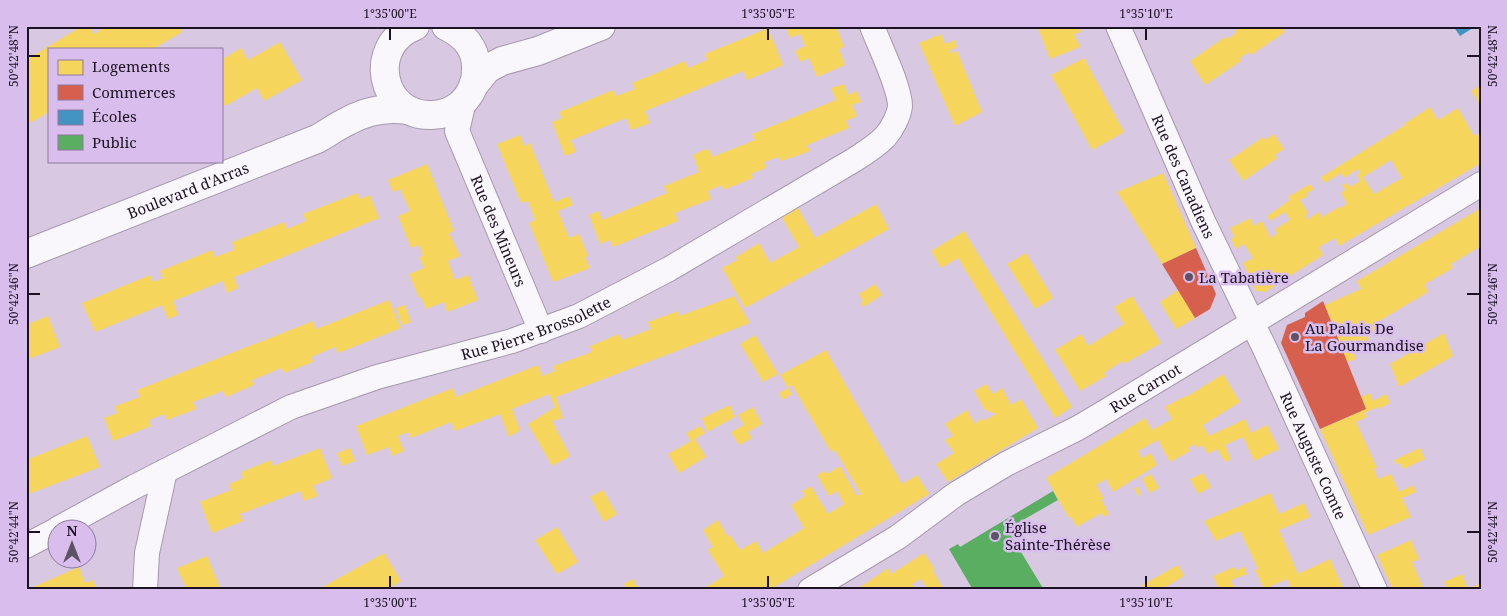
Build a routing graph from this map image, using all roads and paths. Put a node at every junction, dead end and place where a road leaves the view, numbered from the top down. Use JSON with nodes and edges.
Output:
{"nodes":[{"id":1,"x":415,"y":26,"type":"edge"},
{"id":2,"x":601,"y":26,"type":"edge"},
{"id":3,"x":872,"y":26,"type":"edge"},
{"id":4,"x":1118,"y":26,"type":"edge"},
{"id":5,"x":449,"y":28,"type":"edge"},
{"id":6,"x":554,"y":45,"type":"junction"},
{"id":7,"x":385,"y":60,"type":"junction"},
{"id":8,"x":469,"y":94,"type":"junction"},
{"id":9,"x":420,"y":113,"type":"junction"},
{"id":10,"x":348,"y":121,"type":"junction"},
{"id":11,"x":457,"y":131,"type":"junction"},
{"id":12,"x":1481,"y":184,"type":"edge"},
{"id":13,"x":26,"y":254,"type":"edge"},
{"id":14,"x":1252,"y":323,"type":"junction"},
{"id":15,"x":541,"y":331,"type":"junction"},
{"id":16,"x":164,"y":471,"type":"junction"},
{"id":17,"x":78,"y":518,"type":"edge"},
{"id":18,"x":48,"y":534,"type":"edge"},
{"id":19,"x":26,"y":546,"type":"edge"},
{"id":20,"x":145,"y":590,"type":"edge"},
{"id":21,"x":810,"y":590,"type":"edge"},
{"id":22,"x":1375,"y":590,"type":"edge"}],
"edges":[{"from":1,"to":7,"type":"street","name":"Boulevard d'Arras"},
{"from":2,"to":6,"type":"street"},
{"from":3,"to":15,"type":"street","name":"Rue Pierre Brossolette"},
{"from":4,"to":14,"type":"street","name":"Rue des Canadiens"},
{"from":5,"to":6,"type":"street"},
{"from":5,"to":8,"type":"street"},
{"from":6,"to":8,"type":"street"},
{"from":7,"to":9,"type":"street"},
{"from":7,"to":10,"type":"street","name":"Boulevard d'Arras"},
{"from":8,"to":9,"type":"street","name":"Boulevard d'Arras"},
{"from":8,"to":11,"type":"street"},
{"from":9,"to":10,"type":"street","name":"Boulevard d'Arras"},
{"from":9,"to":11,"type":"street"},
{"from":10,"to":13,"type":"street","name":"Boulevard d'Arras"},
{"from":11,"to":15,"type":"street","name":"Rue des Mineurs"},
{"from":12,"to":14,"type":"street","name":"Rue Carnot"},
{"from":14,"to":21,"type":"street","name":"Rue Carnot"},
{"from":14,"to":22,"type":"street","name":"Rue Auguste Comte"},
{"from":15,"to":16,"type":"street","name":"Rue Pierre Brossolette"},
{"from":16,"to":17,"type":"street","name":"Rue Pierre Brossolette"},
{"from":16,"to":20,"type":"street"},
{"from":18,"to":19,"type":"street","name":"Rue Pierre Brossolette"}]}
